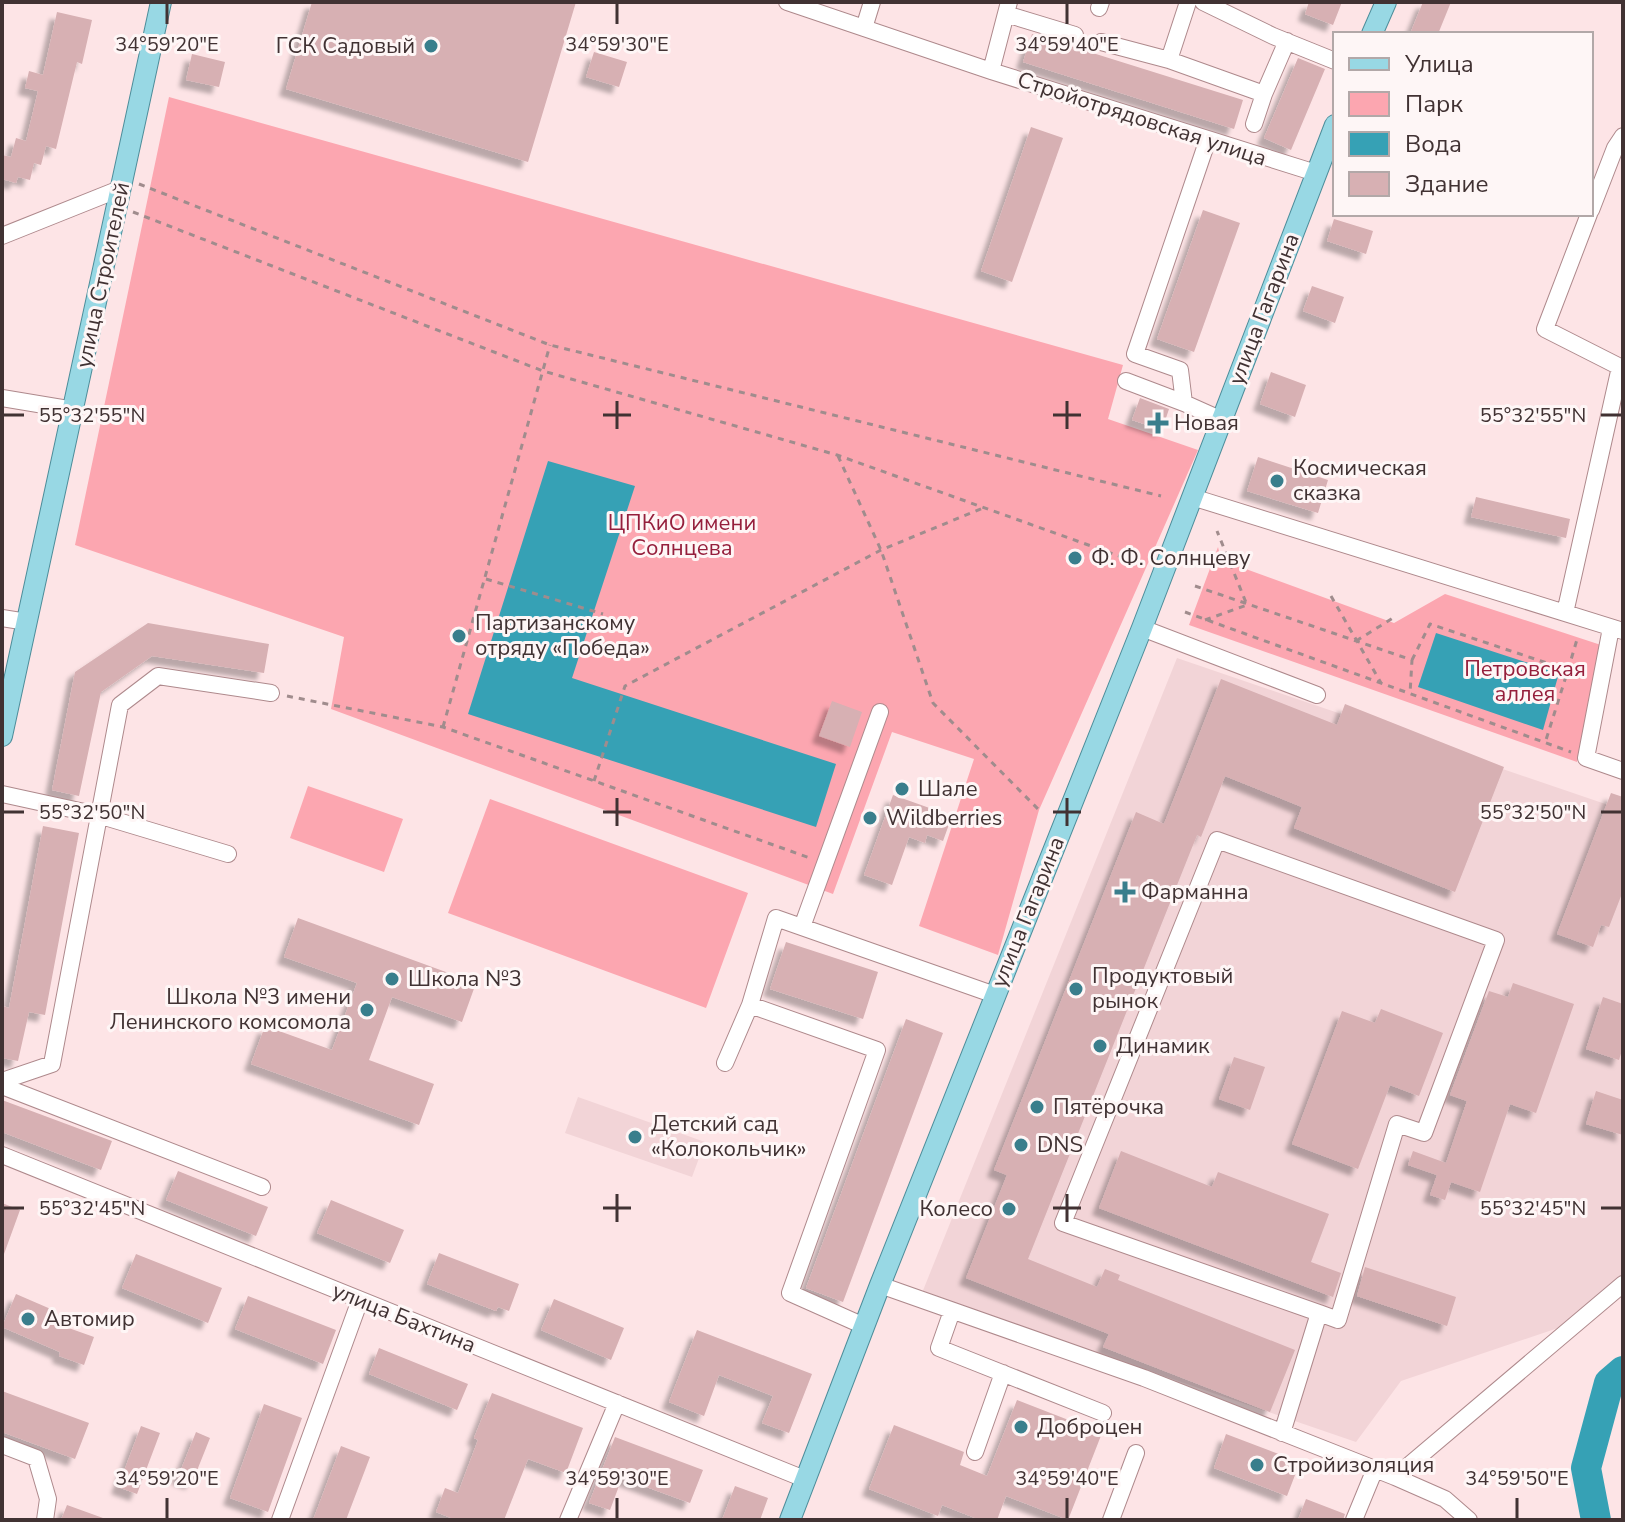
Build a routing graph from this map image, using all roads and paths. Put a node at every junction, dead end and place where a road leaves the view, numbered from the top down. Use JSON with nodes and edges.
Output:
{"nodes":[{"id":1,"x":161,"y":2,"type":"edge"},
{"id":2,"x":787,"y":2,"type":"edge"},
{"id":3,"x":872,"y":2,"type":"edge"},
{"id":4,"x":1188,"y":2,"type":"edge"},
{"id":5,"x":1386,"y":2,"type":"edge"},
{"id":6,"x":1213,"y":4,"type":"edge"},
{"id":7,"x":1008,"y":8,"type":"edge"},
{"id":8,"x":864,"y":28,"type":"junction"},
{"id":9,"x":1373,"y":32,"type":"edge"},
{"id":10,"x":1075,"y":35,"type":"dead end"},
{"id":11,"x":1287,"y":41,"type":"junction"},
{"id":12,"x":1101,"y":42,"type":"dead end"},
{"id":13,"x":1169,"y":60,"type":"junction"},
{"id":14,"x":1333,"y":60,"type":"edge"},
{"id":15,"x":991,"y":71,"type":"junction"},
{"id":16,"x":1264,"y":94,"type":"junction"},
{"id":17,"x":1254,"y":124,"type":"dead end"},
{"id":18,"x":1333,"y":130,"type":"edge"},
{"id":19,"x":1623,"y":136,"type":"edge"},
{"id":20,"x":1208,"y":139,"type":"junction"},
{"id":21,"x":1316,"y":173,"type":"junction"},
{"id":22,"x":129,"y":185,"type":"junction"},
{"id":23,"x":1593,"y":204,"type":"edge"},
{"id":24,"x":129,"y":210,"type":"dead end"},
{"id":25,"x":1588,"y":216,"type":"edge"},
{"id":26,"x":2,"y":236,"type":"edge"},
{"id":27,"x":550,"y":345,"type":"junction"},
{"id":28,"x":543,"y":371,"type":"junction"},
{"id":29,"x":1126,"y":381,"type":"dead end"},
{"id":30,"x":2,"y":398,"type":"edge"},
{"id":31,"x":1184,"y":403,"type":"junction"},
{"id":32,"x":74,"y":410,"type":"junction"},
{"id":33,"x":1222,"y":420,"type":"junction"},
{"id":34,"x":837,"y":455,"type":"junction"},
{"id":35,"x":1161,"y":496,"type":"dead end"},
{"id":36,"x":1192,"y":497,"type":"junction"},
{"id":37,"x":983,"y":508,"type":"junction"},
{"id":38,"x":1217,"y":531,"type":"dead end"},
{"id":39,"x":881,"y":550,"type":"junction"},
{"id":40,"x":1133,"y":561,"type":"dead end"},
{"id":41,"x":486,"y":579,"type":"junction"},
{"id":42,"x":1195,"y":586,"type":"dead end"},
{"id":43,"x":1331,"y":596,"type":"dead end"},
{"id":44,"x":1247,"y":605,"type":"junction"},
{"id":45,"x":1185,"y":612,"type":"dead end"},
{"id":46,"x":1565,"y":613,"type":"junction"},
{"id":47,"x":603,"y":614,"type":"dead end"},
{"id":48,"x":2,"y":618,"type":"edge"},
{"id":49,"x":1393,"y":618,"type":"dead end"},
{"id":50,"x":1205,"y":620,"type":"junction"},
{"id":51,"x":27,"y":622,"type":"junction"},
{"id":52,"x":1142,"y":628,"type":"junction"},
{"id":53,"x":1617,"y":629,"type":"edge"},
{"id":54,"x":1579,"y":632,"type":"dead end"},
{"id":55,"x":1356,"y":641,"type":"junction"},
{"id":56,"x":1412,"y":660,"type":"junction"},
{"id":57,"x":1568,"y":670,"type":"junction"},
{"id":58,"x":1382,"y":684,"type":"junction"},
{"id":59,"x":271,"y":693,"type":"joint"},
{"id":60,"x":1410,"y":694,"type":"junction"},
{"id":61,"x":1317,"y":695,"type":"dead end"},
{"id":62,"x":880,"y":712,"type":"dead end"},
{"id":63,"x":443,"y":727,"type":"junction"},
{"id":64,"x":2,"y":736,"type":"edge"},
{"id":65,"x":1545,"y":743,"type":"junction"},
{"id":66,"x":1586,"y":758,"type":"junction"},
{"id":67,"x":1623,"y":771,"type":"edge"},
{"id":68,"x":594,"y":781,"type":"junction"},
{"id":69,"x":2,"y":794,"type":"edge"},
{"id":70,"x":1039,"y":810,"type":"dead end"},
{"id":71,"x":98,"y":815,"type":"junction"},
{"id":72,"x":228,"y":854,"type":"dead end"},
{"id":73,"x":825,"y":863,"type":"junction"},
{"id":74,"x":802,"y":927,"type":"junction"},
{"id":75,"x":995,"y":995,"type":"junction"},
{"id":76,"x":750,"y":1005,"type":"junction"},
{"id":77,"x":725,"y":1063,"type":"dead end"},
{"id":78,"x":2,"y":1084,"type":"edge"},
{"id":79,"x":2,"y":1155,"type":"edge"},
{"id":80,"x":262,"y":1187,"type":"dead end"},
{"id":81,"x":1623,"y":1284,"type":"edge"},
{"id":82,"x":880,"y":1285,"type":"junction"},
{"id":83,"x":360,"y":1300,"type":"junction"},
{"id":84,"x":952,"y":1311,"type":"junction"},
{"id":85,"x":1319,"y":1313,"type":"junction"},
{"id":86,"x":864,"y":1326,"type":"junction"},
{"id":87,"x":1003,"y":1373,"type":"junction"},
{"id":88,"x":617,"y":1403,"type":"junction"},
{"id":89,"x":1103,"y":1413,"type":"dead end"},
{"id":90,"x":1285,"y":1426,"type":"junction"},
{"id":91,"x":2,"y":1445,"type":"edge"},
{"id":92,"x":975,"y":1452,"type":"dead end"},
{"id":93,"x":1136,"y":1453,"type":"dead end"},
{"id":94,"x":1375,"y":1469,"type":"junction"},
{"id":95,"x":1395,"y":1477,"type":"junction"},
{"id":96,"x":807,"y":1480,"type":"junction"},
{"id":97,"x":45,"y":1520,"type":"edge"},
{"id":98,"x":280,"y":1520,"type":"edge"},
{"id":99,"x":568,"y":1520,"type":"edge"},
{"id":100,"x":790,"y":1520,"type":"edge"},
{"id":101,"x":1111,"y":1520,"type":"edge"},
{"id":102,"x":1354,"y":1520,"type":"edge"},
{"id":103,"x":1469,"y":1520,"type":"edge"}],
"edges":[{"from":1,"to":22,"type":"main road","name":"улица Строителей"},
{"from":2,"to":8,"type":"street","name":"Стройотрядовская улица"},
{"from":3,"to":8,"type":"street"},
{"from":4,"to":13,"type":"street"},
{"from":5,"to":9,"type":"main road"},
{"from":6,"to":11,"type":"street"},
{"from":7,"to":10,"type":"street"},
{"from":7,"to":15,"type":"street"},
{"from":8,"to":15,"type":"street","name":"Стройотрядовская улица"},
{"from":11,"to":14,"type":"street"},
{"from":11,"to":16,"type":"street"},
{"from":12,"to":13,"type":"street"},
{"from":13,"to":16,"type":"street"},
{"from":15,"to":20,"type":"street","name":"Стройотрядовская улица"},
{"from":16,"to":17,"type":"street"},
{"from":18,"to":21,"type":"main road","name":"улица Гагарина"},
{"from":19,"to":23,"type":"street"},
{"from":20,"to":21,"type":"street","name":"Стройотрядовская улица"},
{"from":20,"to":31,"type":"street"},
{"from":21,"to":33,"type":"main road","name":"улица Гагарина"},
{"from":22,"to":26,"type":"street"},
{"from":22,"to":27,"type":"path"},
{"from":22,"to":32,"type":"main road","name":"улица Строителей"},
{"from":24,"to":28,"type":"path"},
{"from":25,"to":46,"type":"street"},
{"from":27,"to":28,"type":"path"},
{"from":27,"to":35,"type":"path"},
{"from":28,"to":34,"type":"path"},
{"from":28,"to":41,"type":"path"},
{"from":29,"to":31,"type":"street"},
{"from":30,"to":32,"type":"street"},
{"from":31,"to":33,"type":"street"},
{"from":32,"to":51,"type":"main road","name":"улица Строителей"},
{"from":33,"to":36,"type":"main road","name":"улица Гагарина"},
{"from":34,"to":37,"type":"path"},
{"from":34,"to":39,"type":"path"},
{"from":36,"to":46,"type":"street"},
{"from":36,"to":52,"type":"main road","name":"улица Гагарина"},
{"from":37,"to":39,"type":"path"},
{"from":37,"to":40,"type":"path"},
{"from":38,"to":44,"type":"path"},
{"from":39,"to":68,"type":"path"},
{"from":39,"to":70,"type":"path"},
{"from":41,"to":47,"type":"path"},
{"from":41,"to":63,"type":"path"},
{"from":42,"to":44,"type":"path"},
{"from":43,"to":55,"type":"path"},
{"from":44,"to":50,"type":"path"},
{"from":44,"to":55,"type":"path"},
{"from":45,"to":50,"type":"path"},
{"from":46,"to":53,"type":"street"},
{"from":48,"to":51,"type":"street"},
{"from":49,"to":55,"type":"path"},
{"from":50,"to":58,"type":"path"},
{"from":51,"to":64,"type":"main road","name":"улица Строителей"},
{"from":52,"to":61,"type":"street"},
{"from":52,"to":75,"type":"main road","name":"улица Гагарина"},
{"from":53,"to":66,"type":"street"},
{"from":54,"to":57,"type":"path"},
{"from":55,"to":56,"type":"path"},
{"from":55,"to":58,"type":"path"},
{"from":56,"to":57,"type":"path"},
{"from":56,"to":60,"type":"path"},
{"from":57,"to":65,"type":"path"},
{"from":58,"to":60,"type":"path"},
{"from":59,"to":63,"type":"path"},
{"from":59,"to":71,"type":"street"},
{"from":60,"to":65,"type":"path"},
{"from":62,"to":73,"type":"street"},
{"from":63,"to":68,"type":"path"},
{"from":65,"to":66,"type":"path"},
{"from":66,"to":67,"type":"street"},
{"from":68,"to":73,"type":"path"},
{"from":69,"to":71,"type":"street"},
{"from":71,"to":72,"type":"street"},
{"from":71,"to":78,"type":"street"},
{"from":73,"to":74,"type":"street"},
{"from":74,"to":75,"type":"street"},
{"from":74,"to":76,"type":"street"},
{"from":75,"to":82,"type":"main road","name":"улица Гагарина"},
{"from":76,"to":77,"type":"street"},
{"from":76,"to":86,"type":"street"},
{"from":78,"to":80,"type":"street"},
{"from":79,"to":83,"type":"street","name":"улица Бахтина"},
{"from":81,"to":95,"type":"street"},
{"from":82,"to":84,"type":"street"},
{"from":82,"to":86,"type":"main road","name":"улица Гагарина"},
{"from":83,"to":88,"type":"street","name":"улица Бахтина"},
{"from":83,"to":98,"type":"street"},
{"from":84,"to":87,"type":"street"},
{"from":84,"to":90,"type":"street"},
{"from":85,"to":85,"type":"street"},
{"from":85,"to":90,"type":"street"},
{"from":86,"to":96,"type":"main road","name":"улица Гагарина"},
{"from":87,"to":89,"type":"street"},
{"from":87,"to":92,"type":"street"},
{"from":88,"to":96,"type":"street","name":"улица Бахтина"},
{"from":88,"to":99,"type":"street"},
{"from":90,"to":94,"type":"street"},
{"from":91,"to":97,"type":"street"},
{"from":93,"to":101,"type":"street"},
{"from":94,"to":95,"type":"street"},
{"from":94,"to":102,"type":"street"},
{"from":95,"to":103,"type":"street"},
{"from":96,"to":100,"type":"main road","name":"улица Гагарина"}]}
